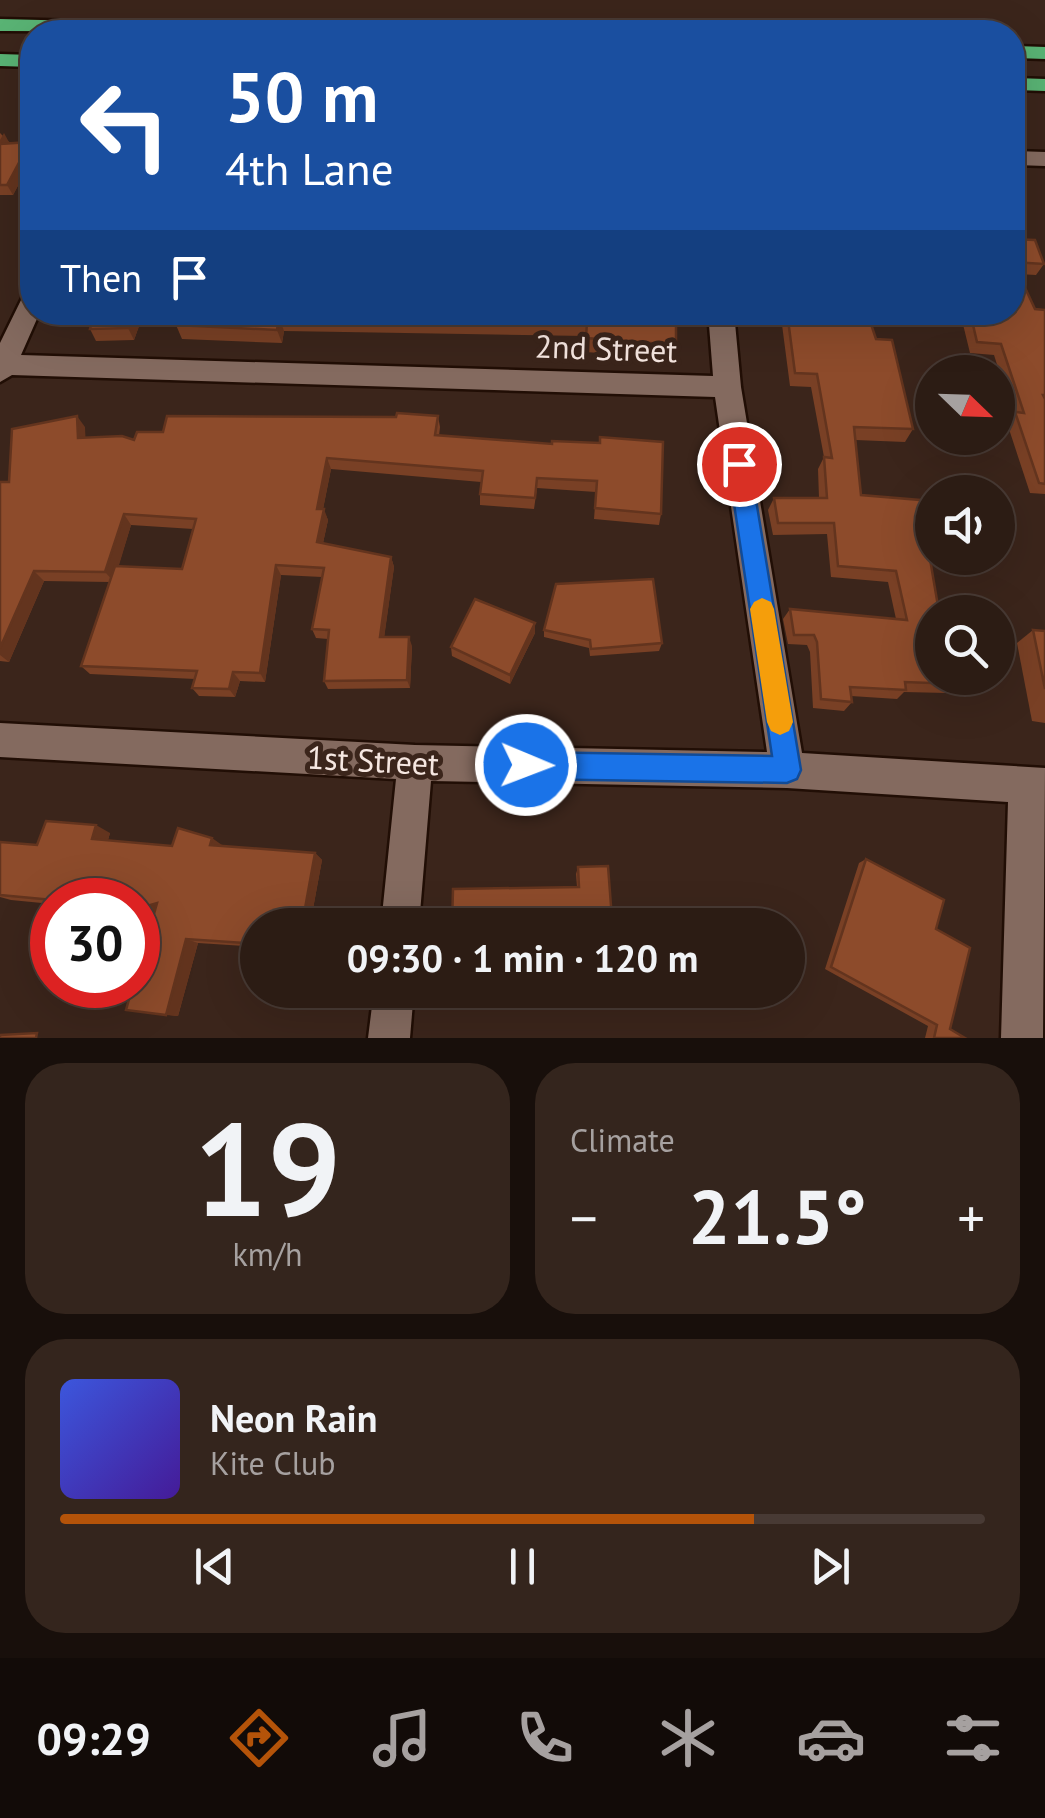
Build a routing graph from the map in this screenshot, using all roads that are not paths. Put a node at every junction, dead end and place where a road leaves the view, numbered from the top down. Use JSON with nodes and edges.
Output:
{"nodes":[{"id":1,"x":22,"y":325,"type":"edge"},
{"id":2,"x":722,"y":325,"type":"edge"},
{"id":3,"x":2,"y":368,"type":"edge"},
{"id":4,"x":727,"y":387,"type":"junction"},
{"id":5,"x":0,"y":740,"type":"edge"},
{"id":6,"x":415,"y":764,"type":"junction"},
{"id":7,"x":787,"y":770,"type":"junction"},
{"id":8,"x":1036,"y":785,"type":"edge"},
{"id":9,"x":402,"y":908,"type":"edge"},
{"id":10,"x":392,"y":1008,"type":"edge"},
{"id":11,"x":389,"y":1038,"type":"edge"},
{"id":12,"x":1022,"y":1038,"type":"edge"}],
"edges":[{"from":1,"to":3,"type":"street"},
{"from":2,"to":4,"type":"street"},
{"from":3,"to":4,"type":"street","name":"2nd Street"},
{"from":4,"to":7,"type":"street"},
{"from":5,"to":6,"type":"street","name":"1st Street"},
{"from":6,"to":7,"type":"street","name":"1st Street"},
{"from":6,"to":9,"type":"street"},
{"from":7,"to":8,"type":"street","name":"1st Street"},
{"from":8,"to":12,"type":"street"},
{"from":10,"to":11,"type":"street"}]}
